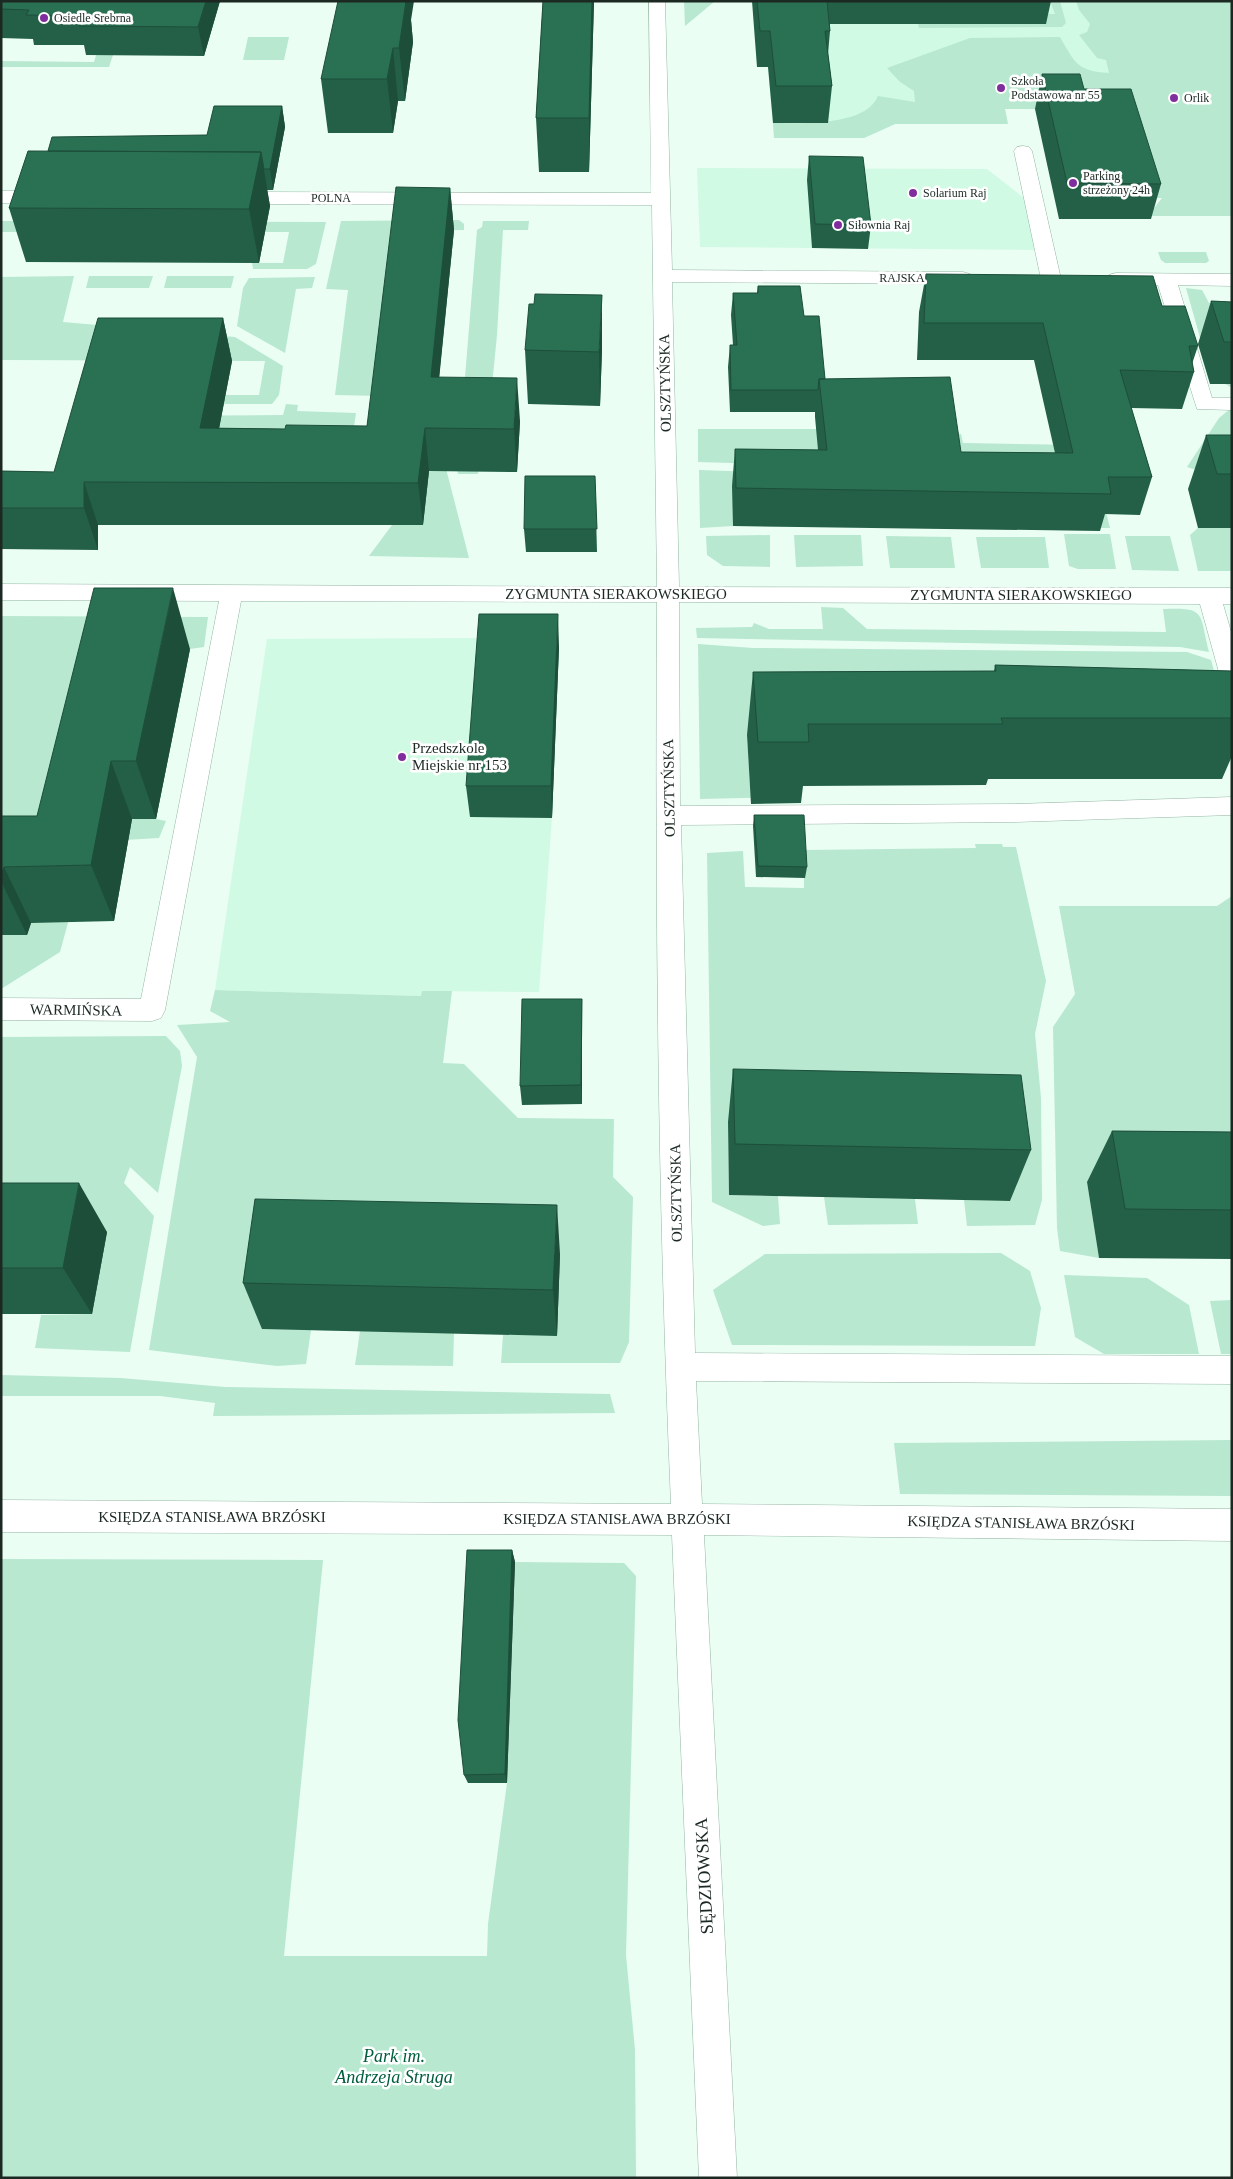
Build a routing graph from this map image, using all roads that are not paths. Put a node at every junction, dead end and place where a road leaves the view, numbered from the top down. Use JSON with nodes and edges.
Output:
{"nodes":[{"id":1,"x":657,"y":1,"type":"edge"},
{"id":2,"x":1023,"y":151,"type":"dead end"},
{"id":3,"x":1,"y":197,"type":"edge"},
{"id":4,"x":70,"y":197,"type":"edge"},
{"id":5,"x":217,"y":198,"type":"edge"},
{"id":6,"x":660,"y":199,"type":"junction"},
{"id":7,"x":663,"y":276,"type":"junction"},
{"id":8,"x":982,"y":278,"type":"edge"},
{"id":9,"x":1032,"y":279,"type":"edge"},
{"id":10,"x":1099,"y":279,"type":"edge"},
{"id":11,"x":1166,"y":280,"type":"junction"},
{"id":12,"x":1232,"y":280,"type":"edge"},
{"id":13,"x":1232,"y":404,"type":"edge"},
{"id":14,"x":1,"y":592,"type":"edge"},
{"id":15,"x":668,"y":593,"type":"junction"},
{"id":16,"x":232,"y":595,"type":"junction"},
{"id":17,"x":1209,"y":596,"type":"junction"},
{"id":18,"x":1232,"y":596,"type":"edge"},
{"id":19,"x":1232,"y":676,"type":"edge"},
{"id":20,"x":1232,"y":806,"type":"edge"},
{"id":21,"x":668,"y":816,"type":"junction"},
{"id":22,"x":1,"y":1009,"type":"edge"},
{"id":23,"x":680,"y":1367,"type":"junction"},
{"id":24,"x":1232,"y":1370,"type":"edge"},
{"id":25,"x":1,"y":1516,"type":"edge"},
{"id":26,"x":687,"y":1520,"type":"junction"},
{"id":27,"x":1232,"y":1525,"type":"edge"},
{"id":28,"x":689,"y":1574,"type":"joint"},
{"id":29,"x":718,"y":2178,"type":"edge"}],
"edges":[{"from":1,"to":6,"type":"street","name":"OLSZTYŃSKA"},
{"from":2,"to":9,"type":"street"},
{"from":3,"to":4,"type":"street"},
{"from":5,"to":6,"type":"street","name":"POLNA"},
{"from":6,"to":7,"type":"street","name":"OLSZTYŃSKA"},
{"from":7,"to":8,"type":"street","name":"RAJSKA"},
{"from":7,"to":15,"type":"street","name":"OLSZTYŃSKA"},
{"from":10,"to":11,"type":"street"},
{"from":11,"to":12,"type":"street"},
{"from":11,"to":13,"type":"street"},
{"from":14,"to":16,"type":"street","name":"ZYGMUNTA SIERAKOWSKIEGO"},
{"from":15,"to":16,"type":"street","name":"ZYGMUNTA SIERAKOWSKIEGO"},
{"from":15,"to":17,"type":"street","name":"ZYGMUNTA SIERAKOWSKIEGO"},
{"from":15,"to":21,"type":"street","name":"OLSZTYŃSKA"},
{"from":16,"to":22,"type":"street","name":"WARMIŃSKA"},
{"from":17,"to":18,"type":"street","name":"ZYGMUNTA SIERAKOWSKIEGO"},
{"from":17,"to":19,"type":"street"},
{"from":20,"to":21,"type":"street"},
{"from":21,"to":23,"type":"street","name":"OLSZTYŃSKA"},
{"from":23,"to":24,"type":"street"},
{"from":23,"to":26,"type":"street","name":"OLSZTYŃSKA"},
{"from":25,"to":26,"type":"street","name":"KSIĘDZA STANISŁAWA BRZÓSKI"},
{"from":26,"to":27,"type":"street","name":"KSIĘDZA STANISŁAWA BRZÓSKI"},
{"from":26,"to":28,"type":"street","name":"OLSZTYŃSKA"},
{"from":28,"to":29,"type":"street","name":"SĘDZIOWSKA"}]}
